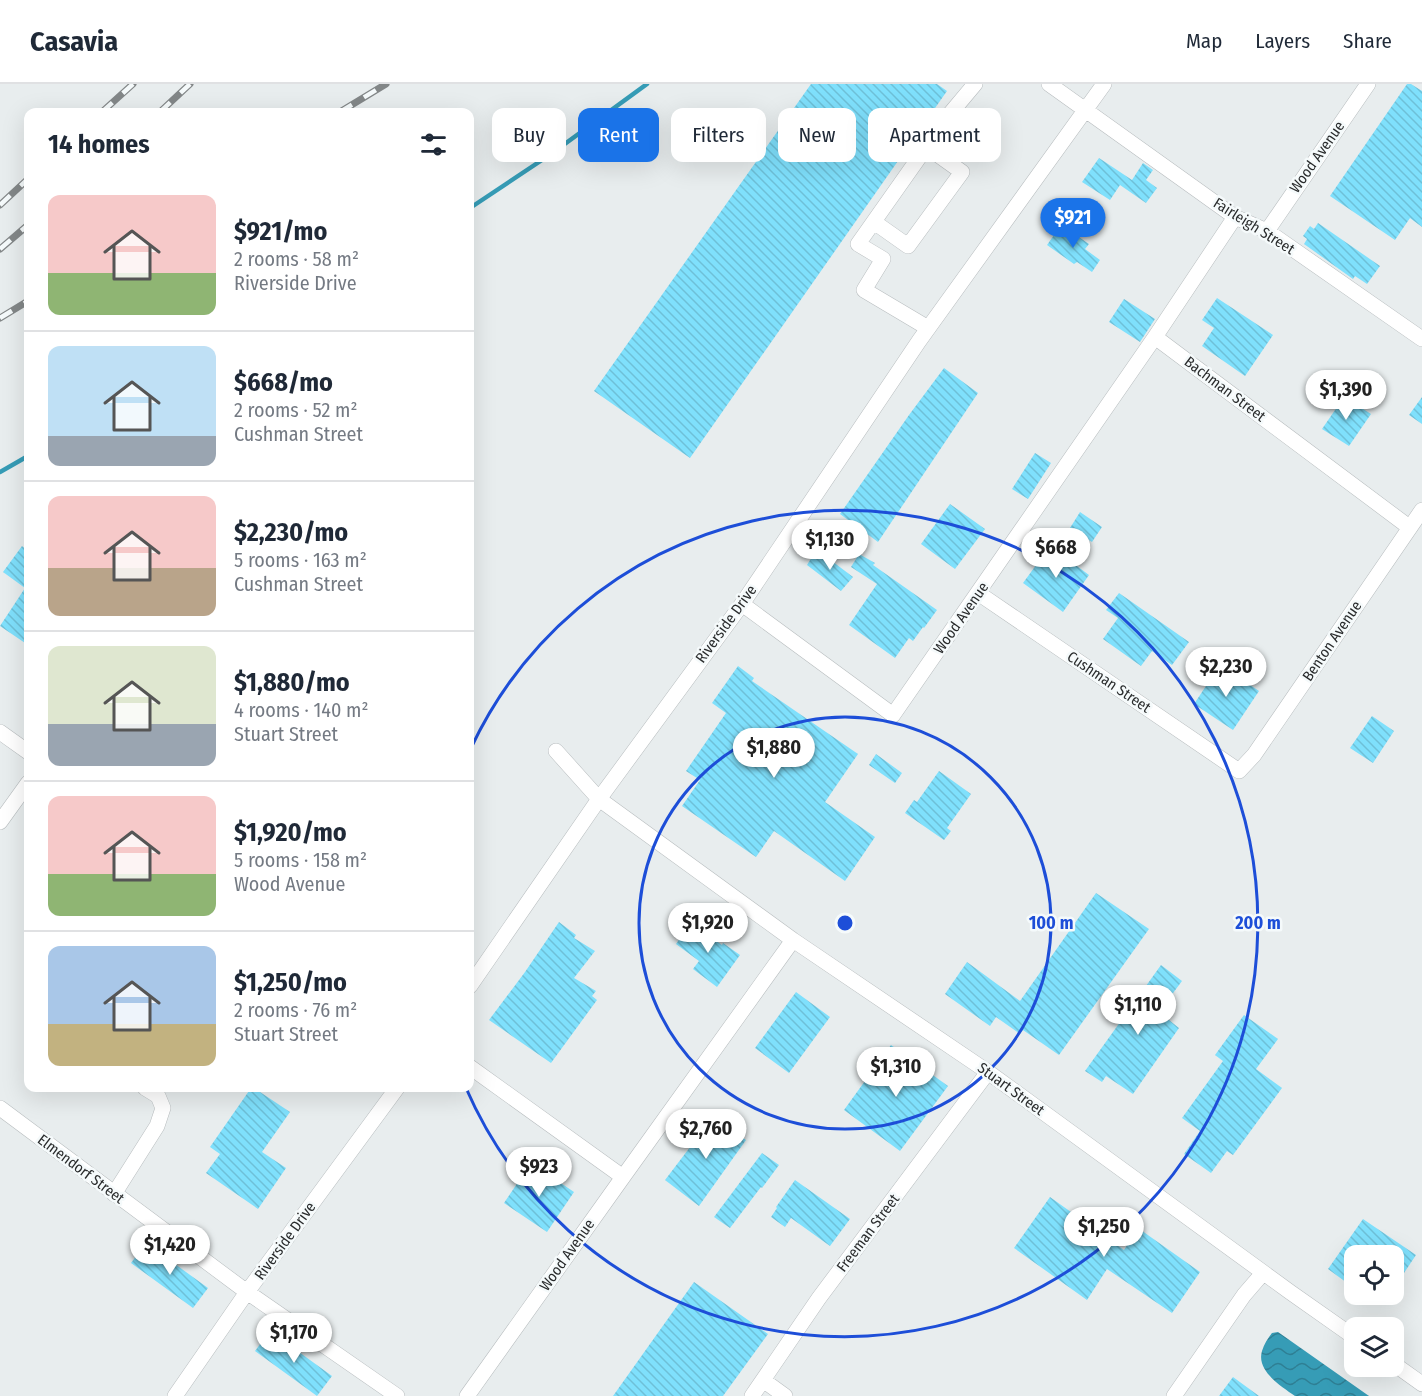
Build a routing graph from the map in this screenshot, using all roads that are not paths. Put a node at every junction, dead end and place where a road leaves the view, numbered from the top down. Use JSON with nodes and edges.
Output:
{"nodes":[{"id":1,"x":975,"y":84,"type":"edge"},
{"id":2,"x":1049,"y":84,"type":"edge"},
{"id":3,"x":1104,"y":84,"type":"edge"},
{"id":4,"x":1368,"y":84,"type":"edge"},
{"id":5,"x":955,"y":108,"type":"edge"},
{"id":6,"x":1087,"y":110,"type":"junction"},
{"id":7,"x":916,"y":162,"type":"edge"},
{"id":8,"x":948,"y":162,"type":"edge"},
{"id":9,"x":1235,"y":217,"type":"junction"},
{"id":10,"x":874,"y":222,"type":"junction"},
{"id":11,"x":1267,"y":231,"type":"junction"},
{"id":12,"x":928,"y":328,"type":"junction"},
{"id":13,"x":1155,"y":337,"type":"junction"},
{"id":14,"x":1422,"y":339,"type":"edge"},
{"id":15,"x":1422,"y":510,"type":"edge"},
{"id":16,"x":1409,"y":527,"type":"junction"},
{"id":17,"x":978,"y":593,"type":"junction"},
{"id":18,"x":742,"y":604,"type":"junction"},
{"id":19,"x":0,"y":732,"type":"edge"},
{"id":20,"x":24,"y":749,"type":"edge"},
{"id":21,"x":556,"y":751,"type":"dead end"},
{"id":22,"x":1239,"y":771,"type":"joint"},
{"id":23,"x":24,"y":789,"type":"edge"},
{"id":24,"x":599,"y":799,"type":"junction"},
{"id":25,"x":0,"y":822,"type":"edge"},
{"id":26,"x":793,"y":940,"type":"junction"},
{"id":27,"x":474,"y":980,"type":"edge"},
{"id":28,"x":474,"y":1070,"type":"edge"},
{"id":29,"x":988,"y":1072,"type":"junction"},
{"id":30,"x":152,"y":1092,"type":"edge"},
{"id":31,"x":395,"y":1092,"type":"edge"},
{"id":32,"x":0,"y":1108,"type":"edge"},
{"id":33,"x":622,"y":1177,"type":"junction"},
{"id":34,"x":114,"y":1194,"type":"junction"},
{"id":35,"x":1263,"y":1273,"type":"junction"},
{"id":36,"x":247,"y":1292,"type":"junction"},
{"id":37,"x":1344,"y":1330,"type":"edge"},
{"id":38,"x":1404,"y":1371,"type":"edge"},
{"id":39,"x":763,"y":1380,"type":"junction"},
{"id":40,"x":1422,"y":1384,"type":"edge"},
{"id":41,"x":175,"y":1396,"type":"edge"},
{"id":42,"x":397,"y":1396,"type":"edge"},
{"id":43,"x":467,"y":1396,"type":"edge"},
{"id":44,"x":752,"y":1396,"type":"edge"},
{"id":45,"x":786,"y":1396,"type":"edge"},
{"id":46,"x":1174,"y":1396,"type":"edge"}],
"edges":[{"from":1,"to":5,"type":"street"},
{"from":2,"to":6,"type":"street","name":"Fairleigh Street"},
{"from":3,"to":6,"type":"street","name":"Riverside Drive"},
{"from":4,"to":11,"type":"street","name":"Wood Avenue"},
{"from":6,"to":9,"type":"street","name":"Fairleigh Street"},
{"from":6,"to":12,"type":"street","name":"Riverside Drive"},
{"from":7,"to":10,"type":"street"},
{"from":8,"to":10,"type":"street"},
{"from":9,"to":11,"type":"street","name":"Fairleigh Street"},
{"from":9,"to":13,"type":"street","name":"Wood Avenue"},
{"from":10,"to":12,"type":"street"},
{"from":11,"to":14,"type":"street","name":"Fairleigh Street"},
{"from":12,"to":18,"type":"street","name":"Riverside Drive"},
{"from":13,"to":16,"type":"street","name":"Bachman Street"},
{"from":13,"to":17,"type":"street","name":"Wood Avenue"},
{"from":15,"to":16,"type":"street","name":"Benton Avenue"},
{"from":16,"to":22,"type":"street","name":"Benton Avenue"},
{"from":17,"to":18,"type":"street","name":"Wood Avenue"},
{"from":17,"to":22,"type":"street","name":"Cushman Street"},
{"from":18,"to":24,"type":"street","name":"Riverside Drive"},
{"from":19,"to":20,"type":"street"},
{"from":21,"to":24,"type":"street","name":"Stuart Street"},
{"from":23,"to":25,"type":"street"},
{"from":24,"to":26,"type":"street","name":"Stuart Street"},
{"from":24,"to":27,"type":"street","name":"Riverside Drive"},
{"from":26,"to":29,"type":"street","name":"Stuart Street"},
{"from":26,"to":33,"type":"street","name":"Wood Avenue"},
{"from":28,"to":33,"type":"street"},
{"from":29,"to":35,"type":"street","name":"Stuart Street"},
{"from":29,"to":39,"type":"street","name":"Freeman Street"},
{"from":30,"to":34,"type":"street"},
{"from":31,"to":36,"type":"street","name":"Riverside Drive"},
{"from":32,"to":34,"type":"street","name":"Elmendorf Street"},
{"from":33,"to":43,"type":"street","name":"Wood Avenue"},
{"from":34,"to":36,"type":"street","name":"Elmendorf Street"},
{"from":35,"to":37,"type":"street","name":"Stuart Street"},
{"from":35,"to":46,"type":"street"},
{"from":36,"to":41,"type":"street","name":"Riverside Drive"},
{"from":36,"to":42,"type":"street","name":"Elmendorf Street"},
{"from":38,"to":40,"type":"street"},
{"from":39,"to":44,"type":"street","name":"Freeman Street"},
{"from":39,"to":45,"type":"street"}]}
